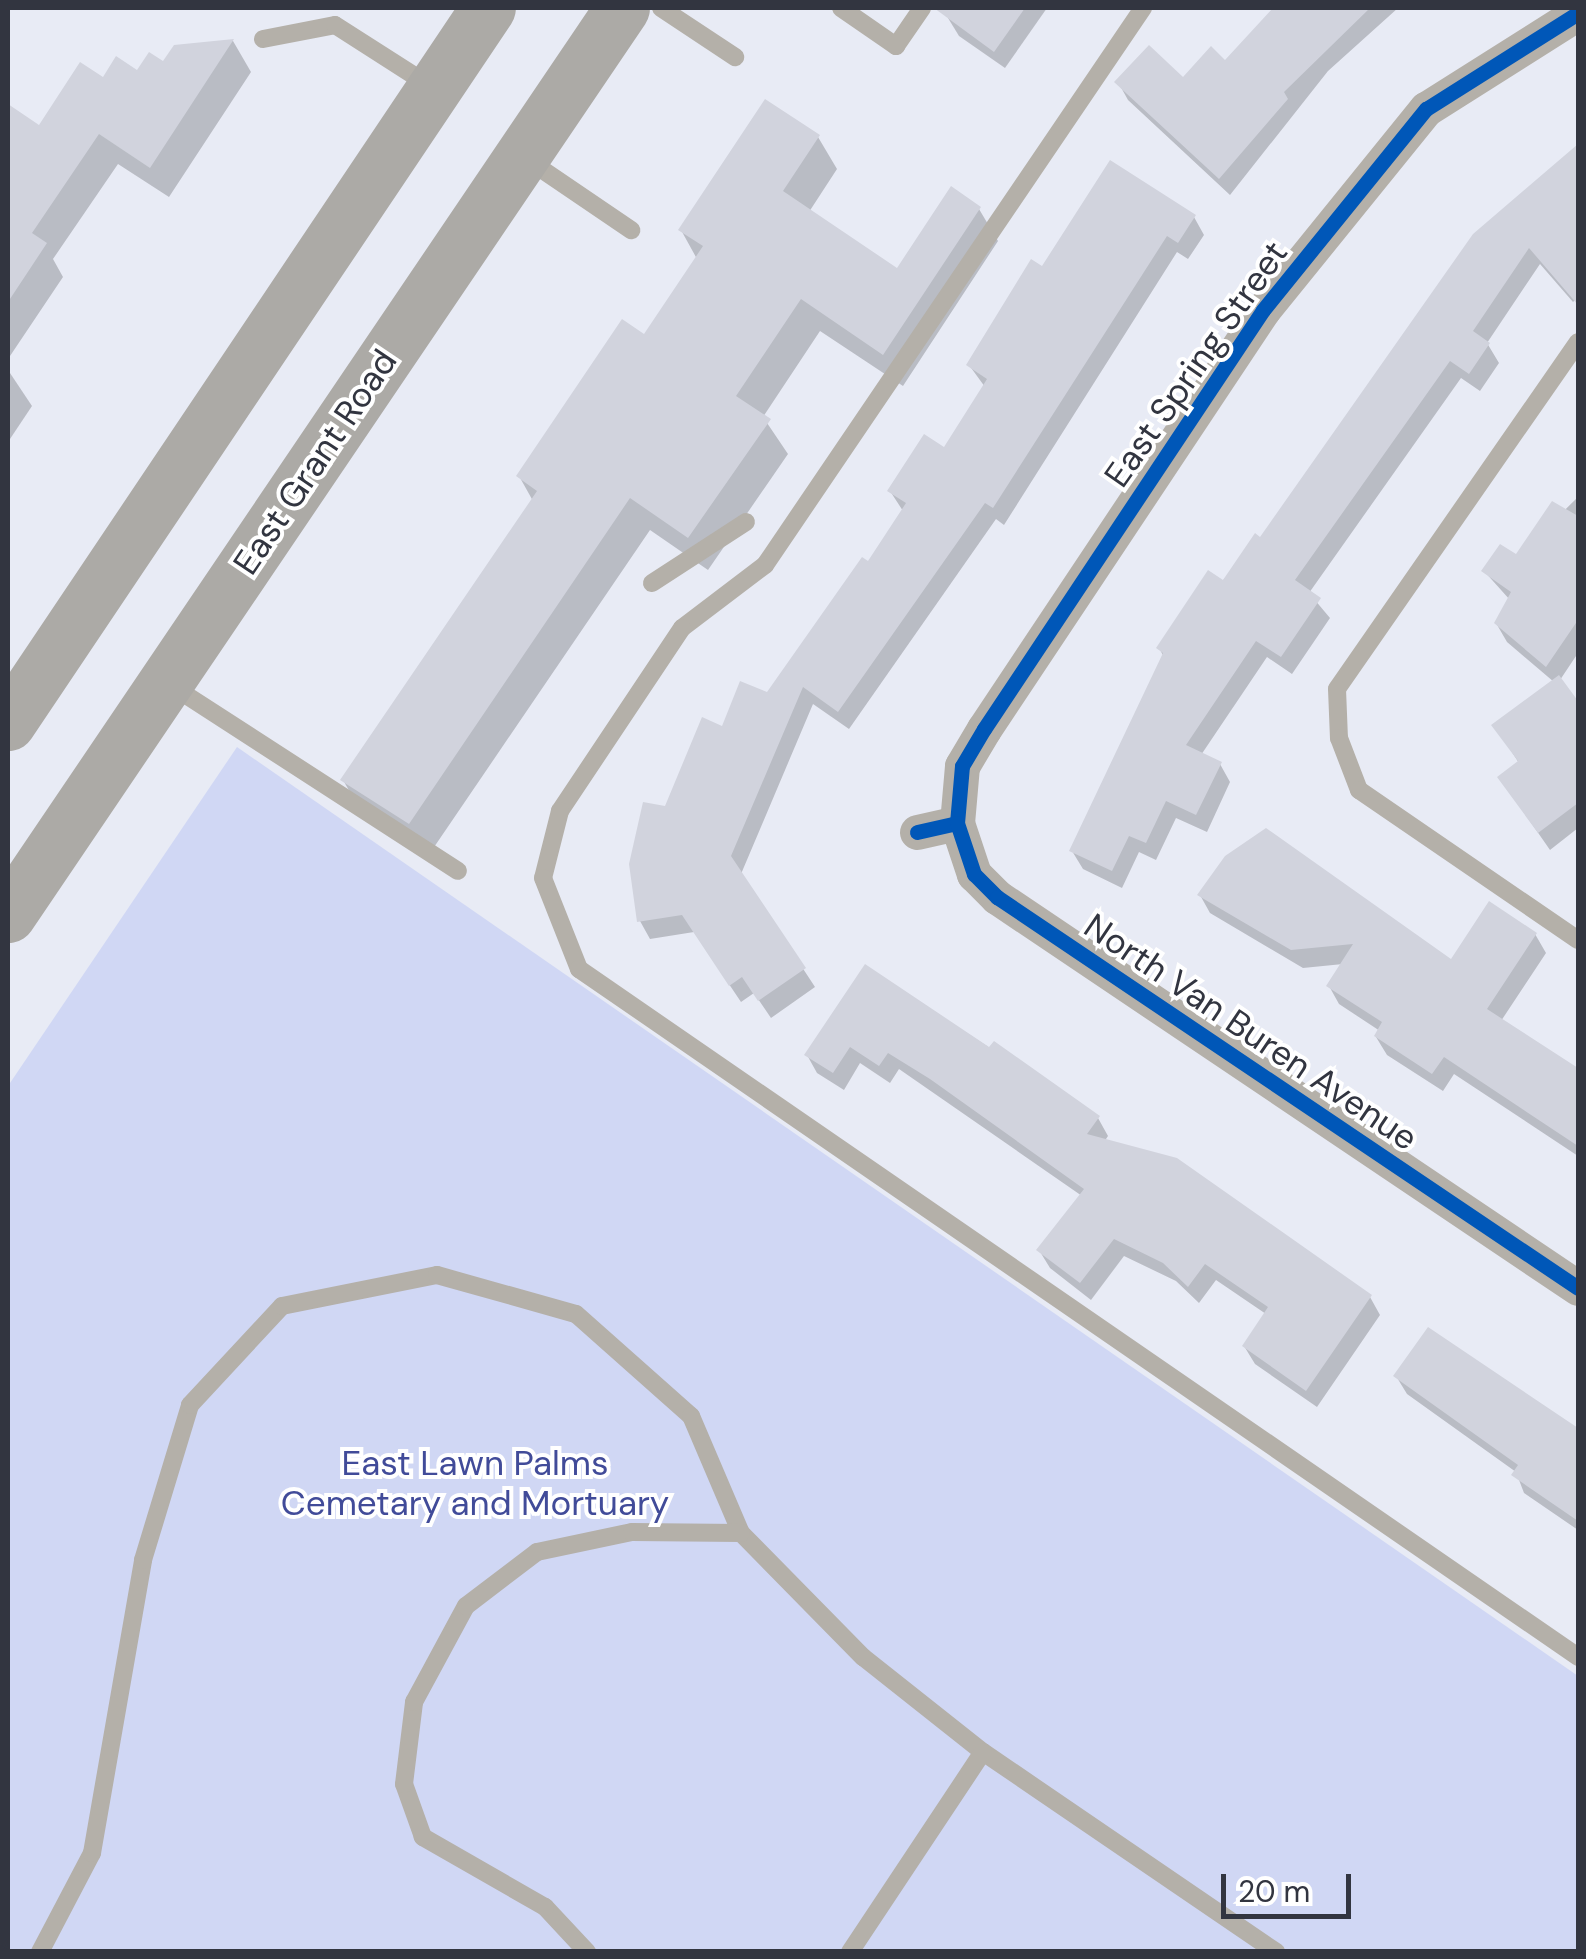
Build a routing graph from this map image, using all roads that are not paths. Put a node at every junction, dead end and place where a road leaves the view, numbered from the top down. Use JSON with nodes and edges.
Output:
{"nodes":[{"id":1,"x":488,"y":8,"type":"edge"},
{"id":2,"x":622,"y":8,"type":"edge"},
{"id":3,"x":661,"y":8,"type":"edge"},
{"id":4,"x":841,"y":8,"type":"edge"},
{"id":5,"x":922,"y":8,"type":"edge"},
{"id":6,"x":1143,"y":8,"type":"edge"},
{"id":7,"x":1578,"y":13,"type":"edge"},
{"id":8,"x":263,"y":40,"type":"dead end"},
{"id":9,"x":736,"y":57,"type":"dead end"},
{"id":10,"x":434,"y":88,"type":"junction"},
{"id":11,"x":522,"y":156,"type":"junction"},
{"id":12,"x":631,"y":230,"type":"dead end"},
{"id":13,"x":1578,"y":342,"type":"edge"},
{"id":14,"x":746,"y":522,"type":"dead end"},
{"id":15,"x":652,"y":583,"type":"dead end"},
{"id":16,"x":166,"y":682,"type":"junction"},
{"id":17,"x":8,"y":724,"type":"edge"},
{"id":18,"x":957,"y":823,"type":"junction"},
{"id":19,"x":917,"y":832,"type":"dead end"},
{"id":20,"x":458,"y":870,"type":"dead end"},
{"id":21,"x":8,"y":915,"type":"edge"},
{"id":22,"x":1578,"y":940,"type":"edge"},
{"id":23,"x":1575,"y":1279,"type":"edge"},
{"id":24,"x":741,"y":1533,"type":"junction"},
{"id":25,"x":1578,"y":1657,"type":"edge"},
{"id":26,"x":984,"y":1752,"type":"junction"},
{"id":27,"x":40,"y":1952,"type":"edge"},
{"id":28,"x":587,"y":1952,"type":"edge"},
{"id":29,"x":850,"y":1952,"type":"edge"},
{"id":30,"x":1276,"y":1952,"type":"edge"}],
"edges":[{"from":1,"to":10,"type":"main road"},
{"from":2,"to":11,"type":"main road","name":"East Grant Road"},
{"from":3,"to":9,"type":"lane"},
{"from":4,"to":5,"type":"lane"},
{"from":6,"to":25,"type":"lane"},
{"from":7,"to":18,"type":"street","name":"East Spring Street"},
{"from":8,"to":10,"type":"lane"},
{"from":10,"to":17,"type":"main road"},
{"from":11,"to":12,"type":"lane"},
{"from":11,"to":16,"type":"main road","name":"East Grant Road"},
{"from":13,"to":22,"type":"lane"},
{"from":14,"to":15,"type":"lane"},
{"from":16,"to":20,"type":"lane"},
{"from":16,"to":21,"type":"main road","name":"East Grant Road"},
{"from":18,"to":19,"type":"street"},
{"from":18,"to":23,"type":"street","name":"North Van Buren Avenue"},
{"from":24,"to":26,"type":"lane"},
{"from":24,"to":27,"type":"lane"},
{"from":24,"to":28,"type":"lane"},
{"from":26,"to":29,"type":"lane"},
{"from":26,"to":30,"type":"lane"}]}
